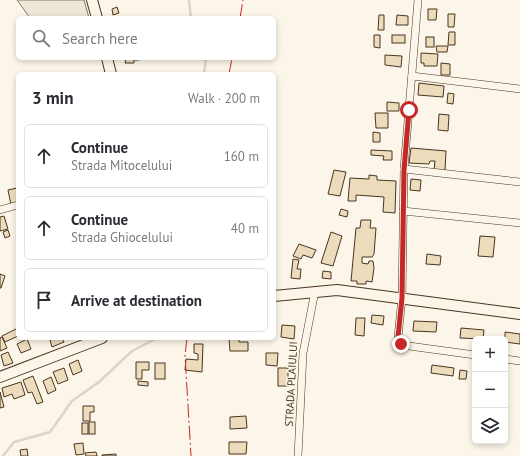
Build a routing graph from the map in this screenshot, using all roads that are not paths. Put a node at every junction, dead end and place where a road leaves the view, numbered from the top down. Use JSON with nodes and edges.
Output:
{"nodes":[{"id":1,"x":92,"y":0,"type":"edge"},
{"id":2,"x":418,"y":0,"type":"edge"},
{"id":3,"x":96,"y":16,"type":"edge"},
{"id":4,"x":108,"y":60,"type":"edge"},
{"id":5,"x":110,"y":72,"type":"edge"},
{"id":6,"x":412,"y":76,"type":"junction"},
{"id":7,"x":520,"y":90,"type":"edge"},
{"id":8,"x":404,"y":170,"type":"junction"},
{"id":9,"x":520,"y":182,"type":"edge"},
{"id":10,"x":16,"y":206,"type":"edge"},
{"id":11,"x":0,"y":210,"type":"edge"},
{"id":12,"x":403,"y":211,"type":"junction"},
{"id":13,"x":520,"y":223,"type":"edge"},
{"id":14,"x":315,"y":291,"type":"junction"},
{"id":15,"x":276,"y":296,"type":"edge"},
{"id":16,"x":402,"y":298,"type":"junction"},
{"id":17,"x":520,"y":314,"type":"edge"},
{"id":18,"x":82,"y":341,"type":"edge"},
{"id":19,"x":472,"y":355,"type":"edge"},
{"id":20,"x":508,"y":359,"type":"edge"},
{"id":21,"x":520,"y":361,"type":"edge"},
{"id":22,"x":0,"y":377,"type":"edge"},
{"id":23,"x":298,"y":456,"type":"edge"}],
"edges":[{"from":1,"to":3,"type":"main road"},
{"from":2,"to":6,"type":"street"},
{"from":4,"to":5,"type":"main road"},
{"from":6,"to":7,"type":"street"},
{"from":6,"to":8,"type":"street"},
{"from":8,"to":9,"type":"street"},
{"from":8,"to":12,"type":"street"},
{"from":10,"to":11,"type":"street"},
{"from":12,"to":13,"type":"street"},
{"from":12,"to":16,"type":"street"},
{"from":14,"to":15,"type":"main road"},
{"from":14,"to":16,"type":"main road"},
{"from":14,"to":23,"type":"street","name":"STRADA PLAIULUI"},
{"from":16,"to":17,"type":"main road"},
{"from":16,"to":19,"type":"street"},
{"from":18,"to":22,"type":"main road"},
{"from":20,"to":21,"type":"street"}]}
